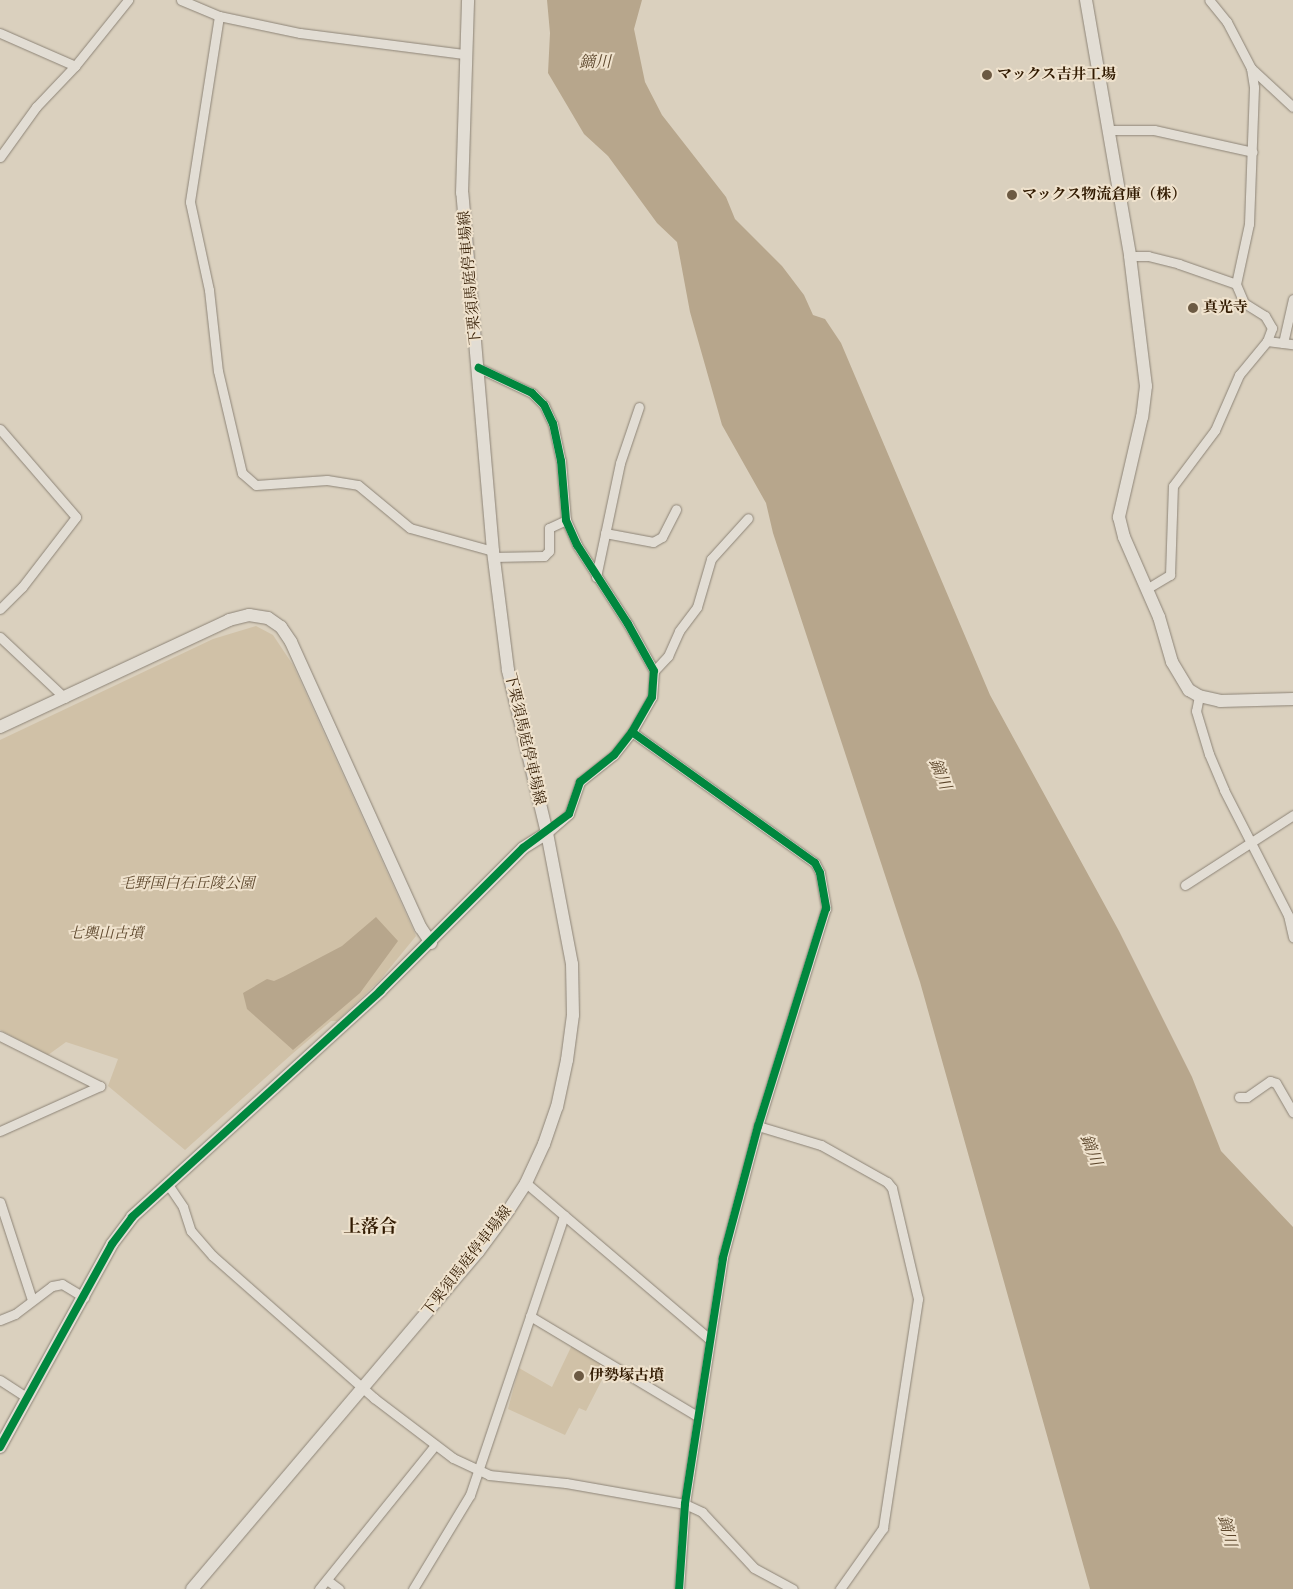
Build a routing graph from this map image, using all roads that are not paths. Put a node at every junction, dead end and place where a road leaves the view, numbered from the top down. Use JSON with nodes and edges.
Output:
{"nodes":[{"id":1,"x":128,"y":0,"type":"edge"},
{"id":2,"x":181,"y":0,"type":"edge"},
{"id":3,"x":468,"y":0,"type":"edge"},
{"id":4,"x":1086,"y":0,"type":"edge"},
{"id":5,"x":1209,"y":0,"type":"edge"},
{"id":6,"x":219,"y":16,"type":"junction"},
{"id":7,"x":0,"y":33,"type":"edge"},
{"id":8,"x":464,"y":54,"type":"junction"},
{"id":9,"x":75,"y":66,"type":"junction"},
{"id":10,"x":1251,"y":68,"type":"junction"},
{"id":11,"x":1293,"y":107,"type":"edge"},
{"id":12,"x":1110,"y":130,"type":"junction"},
{"id":13,"x":1253,"y":152,"type":"junction"},
{"id":14,"x":0,"y":157,"type":"edge"},
{"id":15,"x":1130,"y":256,"type":"junction"},
{"id":16,"x":1236,"y":284,"type":"junction"},
{"id":17,"x":1293,"y":299,"type":"edge"},
{"id":18,"x":1267,"y":340,"type":"junction"},
{"id":19,"x":1283,"y":343,"type":"junction"},
{"id":20,"x":1293,"y":344,"type":"edge"},
{"id":21,"x":479,"y":368,"type":"junction"},
{"id":22,"x":639,"y":407,"type":"dead end"},
{"id":23,"x":0,"y":429,"type":"edge"},
{"id":24,"x":676,"y":509,"type":"dead end"},
{"id":25,"x":748,"y":518,"type":"dead end"},
{"id":26,"x":566,"y":520,"type":"junction"},
{"id":27,"x":605,"y":533,"type":"junction"},
{"id":28,"x":493,"y":554,"type":"junction"},
{"id":29,"x":596,"y":578,"type":"junction"},
{"id":30,"x":1148,"y":588,"type":"junction"},
{"id":31,"x":0,"y":609,"type":"edge"},
{"id":32,"x":0,"y":636,"type":"edge"},
{"id":33,"x":654,"y":671,"type":"junction"},
{"id":34,"x":1199,"y":696,"type":"junction"},
{"id":35,"x":64,"y":698,"type":"junction"},
{"id":36,"x":1293,"y":699,"type":"edge"},
{"id":37,"x":0,"y":727,"type":"edge"},
{"id":38,"x":632,"y":732,"type":"junction"},
{"id":39,"x":1293,"y":815,"type":"edge"},
{"id":40,"x":547,"y":833,"type":"junction"},
{"id":41,"x":1251,"y":843,"type":"junction"},
{"id":42,"x":1185,"y":885,"type":"dead end"},
{"id":43,"x":1293,"y":937,"type":"edge"},
{"id":44,"x":431,"y":942,"type":"junction"},
{"id":45,"x":0,"y":1036,"type":"edge"},
{"id":46,"x":1239,"y":1097,"type":"dead end"},
{"id":47,"x":1293,"y":1113,"type":"edge"},
{"id":48,"x":758,"y":1126,"type":"junction"},
{"id":49,"x":0,"y":1131,"type":"edge"},
{"id":50,"x":166,"y":1182,"type":"junction"},
{"id":51,"x":526,"y":1182,"type":"junction"},
{"id":52,"x":0,"y":1202,"type":"edge"},
{"id":53,"x":564,"y":1214,"type":"junction"},
{"id":54,"x":84,"y":1296,"type":"junction"},
{"id":55,"x":32,"y":1300,"type":"junction"},
{"id":56,"x":530,"y":1316,"type":"junction"},
{"id":57,"x":0,"y":1320,"type":"edge"},
{"id":58,"x":709,"y":1338,"type":"junction"},
{"id":59,"x":0,"y":1380,"type":"edge"},
{"id":60,"x":361,"y":1387,"type":"junction"},
{"id":61,"x":28,"y":1398,"type":"junction"},
{"id":62,"x":697,"y":1416,"type":"junction"},
{"id":63,"x":434,"y":1445,"type":"junction"},
{"id":64,"x":0,"y":1447,"type":"edge"},
{"id":65,"x":478,"y":1472,"type":"junction"},
{"id":66,"x":686,"y":1504,"type":"junction"},
{"id":67,"x":327,"y":1580,"type":"junction"},
{"id":68,"x":192,"y":1589,"type":"edge"},
{"id":69,"x":319,"y":1589,"type":"edge"},
{"id":70,"x":339,"y":1589,"type":"edge"},
{"id":71,"x":413,"y":1589,"type":"edge"},
{"id":72,"x":679,"y":1589,"type":"edge"},
{"id":73,"x":793,"y":1589,"type":"edge"},
{"id":74,"x":840,"y":1589,"type":"edge"}],
"edges":[{"from":1,"to":9,"type":"street"},
{"from":2,"to":6,"type":"street"},
{"from":3,"to":8,"type":"street","name":"下栗須馬庭停車場線"},
{"from":4,"to":12,"type":"street"},
{"from":5,"to":10,"type":"street"},
{"from":6,"to":8,"type":"street"},
{"from":6,"to":28,"type":"street"},
{"from":7,"to":9,"type":"street"},
{"from":8,"to":21,"type":"street","name":"下栗須馬庭停車場線"},
{"from":9,"to":14,"type":"street"},
{"from":10,"to":11,"type":"street"},
{"from":10,"to":13,"type":"street"},
{"from":12,"to":13,"type":"street"},
{"from":12,"to":15,"type":"street"},
{"from":13,"to":16,"type":"street"},
{"from":15,"to":16,"type":"street"},
{"from":15,"to":30,"type":"street"},
{"from":16,"to":18,"type":"street"},
{"from":17,"to":19,"type":"street"},
{"from":18,"to":19,"type":"street"},
{"from":18,"to":30,"type":"street"},
{"from":19,"to":20,"type":"street"},
{"from":21,"to":26,"type":"street"},
{"from":21,"to":28,"type":"street","name":"下栗須馬庭停車場線"},
{"from":22,"to":27,"type":"street"},
{"from":23,"to":31,"type":"street"},
{"from":24,"to":27,"type":"street"},
{"from":25,"to":33,"type":"street"},
{"from":26,"to":28,"type":"street"},
{"from":26,"to":29,"type":"street"},
{"from":27,"to":29,"type":"street"},
{"from":28,"to":40,"type":"street","name":"下栗須馬庭停車場線"},
{"from":29,"to":33,"type":"street"},
{"from":30,"to":34,"type":"street"},
{"from":32,"to":35,"type":"street"},
{"from":33,"to":38,"type":"street"},
{"from":34,"to":36,"type":"street"},
{"from":34,"to":41,"type":"street"},
{"from":35,"to":37,"type":"street"},
{"from":35,"to":44,"type":"street"},
{"from":38,"to":40,"type":"street"},
{"from":38,"to":48,"type":"street"},
{"from":39,"to":41,"type":"street"},
{"from":40,"to":44,"type":"street"},
{"from":40,"to":51,"type":"street","name":"下栗須馬庭停車場線"},
{"from":41,"to":42,"type":"street"},
{"from":41,"to":43,"type":"street"},
{"from":44,"to":50,"type":"street"},
{"from":45,"to":49,"type":"street"},
{"from":46,"to":47,"type":"street"},
{"from":48,"to":58,"type":"street"},
{"from":48,"to":74,"type":"street"},
{"from":50,"to":54,"type":"street"},
{"from":50,"to":60,"type":"street"},
{"from":51,"to":53,"type":"street"},
{"from":51,"to":60,"type":"street","name":"下栗須馬庭停車場線"},
{"from":52,"to":55,"type":"street"},
{"from":53,"to":56,"type":"street"},
{"from":53,"to":58,"type":"street"},
{"from":54,"to":55,"type":"street"},
{"from":54,"to":61,"type":"street"},
{"from":55,"to":57,"type":"street"},
{"from":56,"to":62,"type":"street"},
{"from":56,"to":65,"type":"street"},
{"from":58,"to":62,"type":"street"},
{"from":59,"to":61,"type":"street"},
{"from":60,"to":63,"type":"street"},
{"from":60,"to":68,"type":"street","name":"下栗須馬庭停車場線"},
{"from":61,"to":64,"type":"street"},
{"from":62,"to":66,"type":"street"},
{"from":63,"to":65,"type":"street"},
{"from":63,"to":67,"type":"street"},
{"from":65,"to":66,"type":"street"},
{"from":65,"to":71,"type":"street"},
{"from":66,"to":72,"type":"street"},
{"from":66,"to":73,"type":"street"},
{"from":67,"to":69,"type":"street"},
{"from":67,"to":70,"type":"street"}]}
